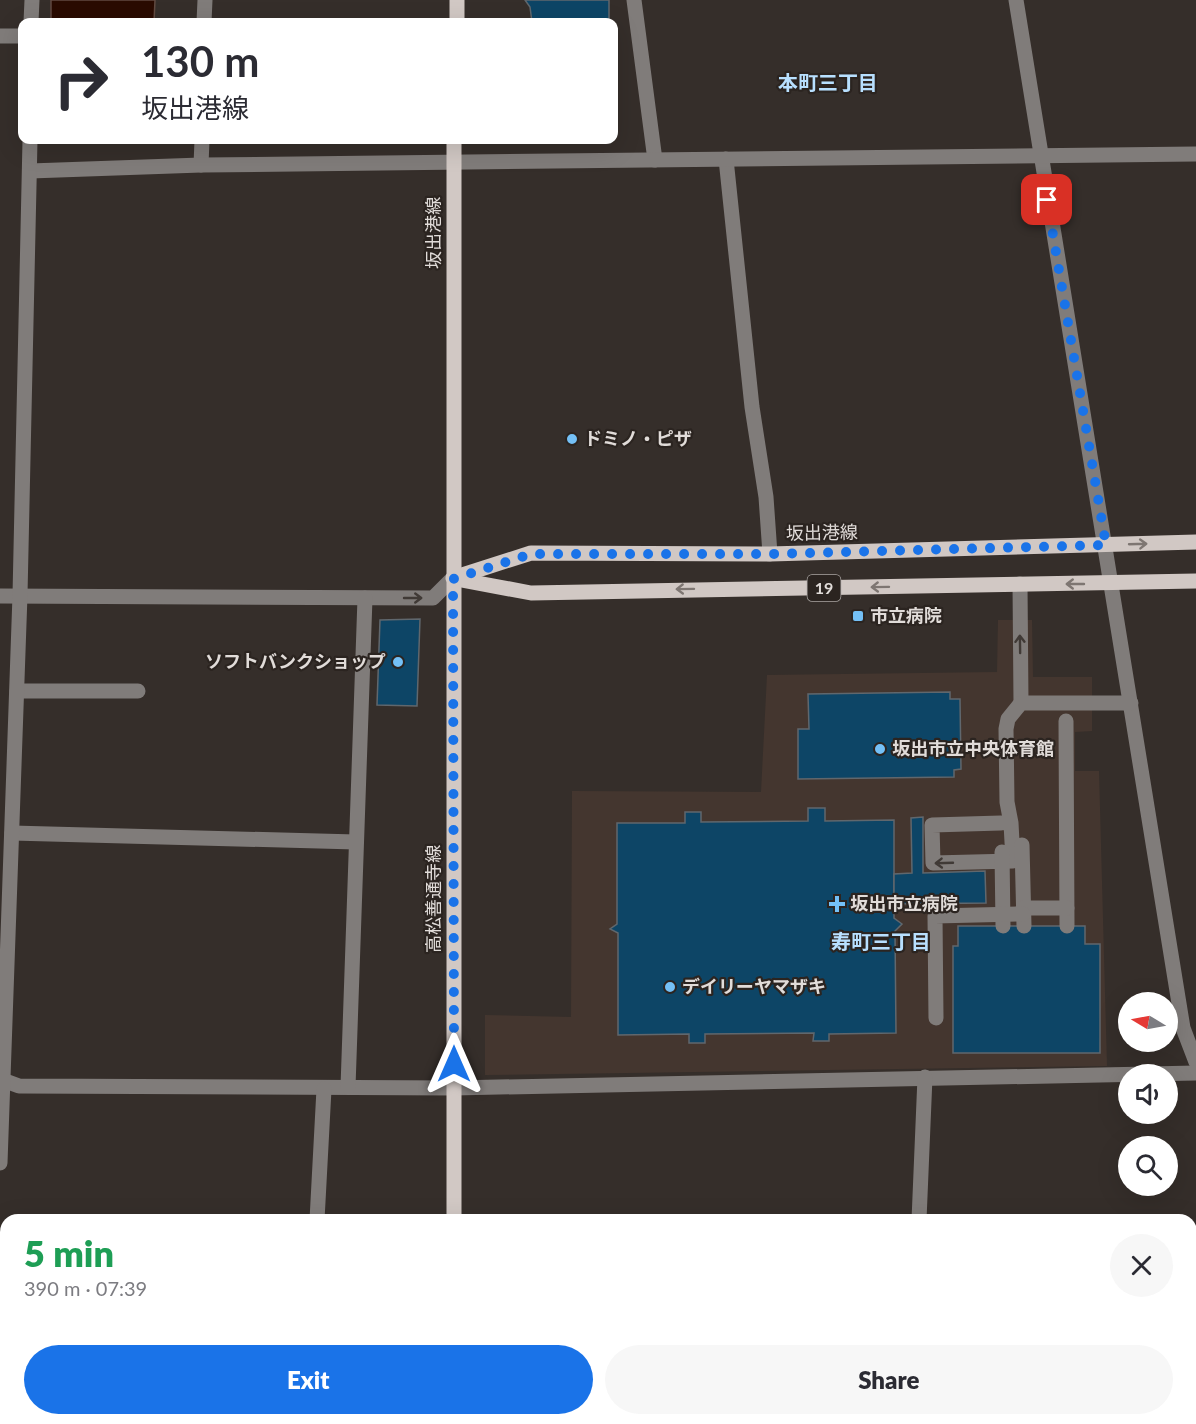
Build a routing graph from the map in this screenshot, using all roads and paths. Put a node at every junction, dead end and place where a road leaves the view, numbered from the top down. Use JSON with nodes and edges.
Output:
{"nodes":[{"id":1,"x":32,"y":0,"type":"edge"},
{"id":2,"x":205,"y":0,"type":"edge"},
{"id":3,"x":457,"y":0,"type":"edge"},
{"id":4,"x":634,"y":0,"type":"edge"},
{"id":5,"x":1016,"y":0,"type":"edge"},
{"id":6,"x":31,"y":18,"type":"edge"},
{"id":7,"x":204,"y":18,"type":"edge"},
{"id":8,"x":457,"y":18,"type":"edge"},
{"id":9,"x":0,"y":36,"type":"edge"},
{"id":10,"x":18,"y":36,"type":"edge"},
{"id":11,"x":30,"y":144,"type":"edge"},
{"id":12,"x":202,"y":144,"type":"edge"},
{"id":13,"x":454,"y":144,"type":"edge"},
{"id":14,"x":1039,"y":154,"type":"junction"},
{"id":15,"x":1196,"y":154,"type":"edge"},
{"id":16,"x":726,"y":159,"type":"junction"},
{"id":17,"x":656,"y":160,"type":"junction"},
{"id":18,"x":454,"y":164,"type":"junction"},
{"id":19,"x":201,"y":165,"type":"junction"},
{"id":20,"x":30,"y":171,"type":"junction"},
{"id":21,"x":1196,"y":542,"type":"edge"},
{"id":22,"x":1106,"y":545,"type":"junction"},
{"id":23,"x":770,"y":554,"type":"junction"},
{"id":24,"x":453,"y":579,"type":"junction"},
{"id":25,"x":1196,"y":582,"type":"edge"},
{"id":26,"x":1020,"y":584,"type":"junction"},
{"id":27,"x":1110,"y":584,"type":"junction"},
{"id":28,"x":20,"y":595,"type":"junction"},
{"id":29,"x":0,"y":596,"type":"edge"},
{"id":30,"x":365,"y":598,"type":"junction"},
{"id":31,"x":17,"y":691,"type":"junction"},
{"id":32,"x":138,"y":691,"type":"dead end"},
{"id":33,"x":1021,"y":703,"type":"junction"},
{"id":34,"x":1131,"y":703,"type":"junction"},
{"id":35,"x":1066,"y":721,"type":"dead end"},
{"id":36,"x":7,"y":744,"type":"edge"},
{"id":37,"x":1006,"y":802,"type":"junction"},
{"id":38,"x":1002,"y":823,"type":"junction"},
{"id":39,"x":12,"y":833,"type":"junction"},
{"id":40,"x":356,"y":842,"type":"junction"},
{"id":41,"x":1002,"y":861,"type":"junction"},
{"id":42,"x":1067,"y":908,"type":"junction"},
{"id":43,"x":1023,"y":916,"type":"junction"},
{"id":44,"x":1003,"y":920,"type":"junction"},
{"id":45,"x":1067,"y":926,"type":"dead end"},
{"id":46,"x":936,"y":1018,"type":"dead end"},
{"id":47,"x":1196,"y":1062,"type":"edge"},
{"id":48,"x":1196,"y":1073,"type":"edge"},
{"id":49,"x":925,"y":1077,"type":"junction"},
{"id":50,"x":2,"y":1080,"type":"edge"},
{"id":51,"x":348,"y":1087,"type":"junction"},
{"id":52,"x":454,"y":1088,"type":"junction"},
{"id":53,"x":324,"y":1089,"type":"junction"},
{"id":54,"x":0,"y":1163,"type":"edge"},
{"id":55,"x":317,"y":1214,"type":"edge"},
{"id":56,"x":454,"y":1214,"type":"edge"},
{"id":57,"x":919,"y":1214,"type":"edge"}],
"edges":[{"from":1,"to":6,"type":"street"},
{"from":2,"to":7,"type":"street"},
{"from":3,"to":8,"type":"main road"},
{"from":4,"to":17,"type":"street"},
{"from":5,"to":14,"type":"street"},
{"from":9,"to":10,"type":"street"},
{"from":11,"to":20,"type":"street"},
{"from":12,"to":19,"type":"street"},
{"from":13,"to":18,"type":"main road","name":"坂出港線"},
{"from":14,"to":15,"type":"street"},
{"from":14,"to":16,"type":"street"},
{"from":14,"to":22,"type":"street"},
{"from":16,"to":17,"type":"street"},
{"from":16,"to":23,"type":"street"},
{"from":17,"to":18,"type":"street"},
{"from":18,"to":19,"type":"street"},
{"from":18,"to":24,"type":"main road","name":"坂出港線"},
{"from":19,"to":20,"type":"street"},
{"from":20,"to":28,"type":"street"},
{"from":22,"to":21,"type":"main road","name":"坂出港線","number":"19","one_way":true},
{"from":22,"to":23,"type":"main road","name":"坂出港線","number":"19"},
{"from":22,"to":27,"type":"street"},
{"from":23,"to":24,"type":"main road","name":"坂出港線","number":"19"},
{"from":26,"to":24,"type":"main road","number":"19","one_way":true},
{"from":30,"to":24,"type":"street","one_way":true},
{"from":24,"to":52,"type":"main road","name":"高松善通寺線"},
{"from":25,"to":27,"type":"main road","number":"19"},
{"from":27,"to":26,"type":"main road","number":"19","one_way":true},
{"from":33,"to":26,"type":"street","one_way":true},
{"from":27,"to":34,"type":"street"},
{"from":28,"to":29,"type":"street"},
{"from":28,"to":30,"type":"street"},
{"from":28,"to":31,"type":"street"},
{"from":30,"to":40,"type":"street"},
{"from":31,"to":32,"type":"street"},
{"from":31,"to":36,"type":"street"},
{"from":33,"to":34,"type":"street"},
{"from":33,"to":37,"type":"street"},
{"from":34,"to":47,"type":"street"},
{"from":35,"to":42,"type":"street"},
{"from":36,"to":39,"type":"street"},
{"from":37,"to":38,"type":"street"},
{"from":37,"to":41,"type":"street"},
{"from":37,"to":43,"type":"street"},
{"from":38,"to":41,"type":"street"},
{"from":41,"to":38,"type":"street","one_way":true},
{"from":39,"to":40,"type":"street"},
{"from":39,"to":50,"type":"street"},
{"from":40,"to":51,"type":"street"},
{"from":41,"to":44,"type":"street"},
{"from":42,"to":43,"type":"street"},
{"from":42,"to":45,"type":"street"},
{"from":43,"to":44,"type":"street"},
{"from":44,"to":46,"type":"street"},
{"from":48,"to":49,"type":"street"},
{"from":49,"to":52,"type":"street"},
{"from":49,"to":57,"type":"street"},
{"from":50,"to":53,"type":"street"},
{"from":50,"to":54,"type":"street"},
{"from":51,"to":52,"type":"street"},
{"from":51,"to":53,"type":"street"},
{"from":52,"to":56,"type":"main road","name":"高松善通寺線"},
{"from":53,"to":55,"type":"street"}]}
